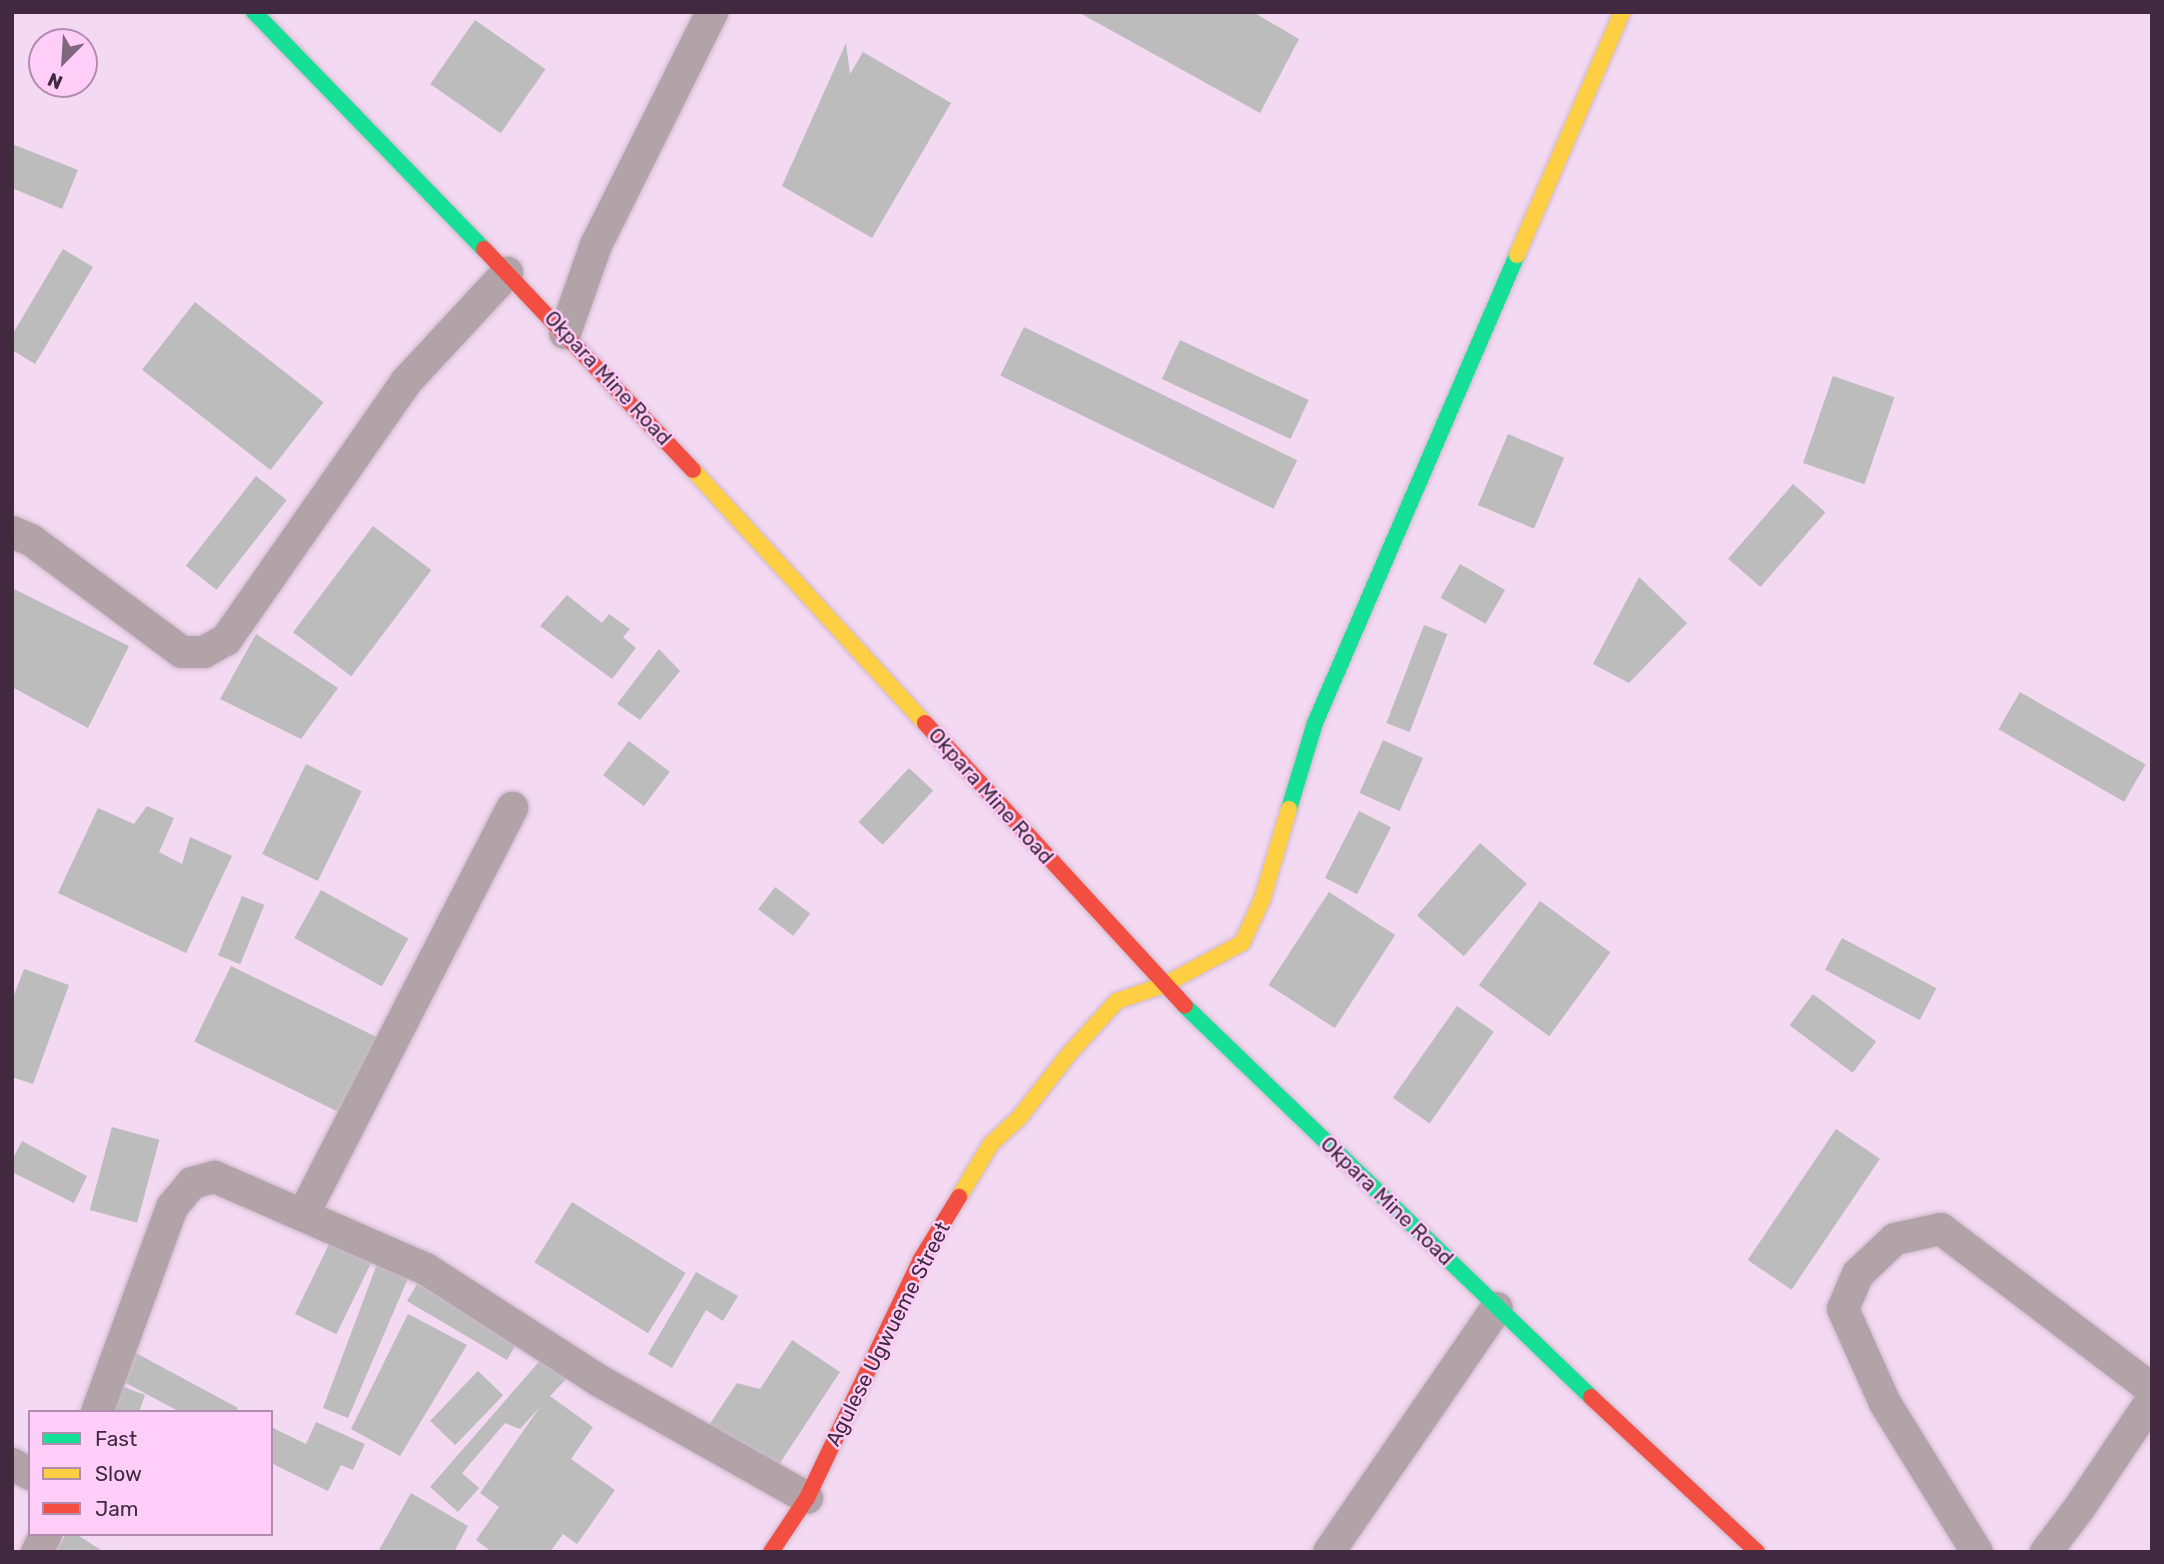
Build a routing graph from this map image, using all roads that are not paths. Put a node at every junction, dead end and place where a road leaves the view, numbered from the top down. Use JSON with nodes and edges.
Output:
{"nodes":[{"id":1,"x":254,"y":12,"type":"edge"},
{"id":2,"x":712,"y":12,"type":"edge"},
{"id":3,"x":1622,"y":12,"type":"edge"},
{"id":4,"x":507,"y":272,"type":"junction"},
{"id":5,"x":565,"y":332,"type":"junction"},
{"id":6,"x":12,"y":531,"type":"edge"},
{"id":7,"x":512,"y":808,"type":"dead end"},
{"id":8,"x":1164,"y":985,"type":"junction"},
{"id":9,"x":303,"y":1215,"type":"junction"},
{"id":10,"x":1497,"y":1308,"type":"junction"},
{"id":11,"x":2152,"y":1389,"type":"edge"},
{"id":12,"x":2152,"y":1400,"type":"edge"},
{"id":13,"x":98,"y":1410,"type":"edge"},
{"id":14,"x":12,"y":1464,"type":"edge"},
{"id":15,"x":28,"y":1473,"type":"edge"},
{"id":16,"x":807,"y":1498,"type":"junction"},
{"id":17,"x":45,"y":1536,"type":"edge"},
{"id":18,"x":37,"y":1552,"type":"edge"},
{"id":19,"x":771,"y":1552,"type":"edge"},
{"id":20,"x":1329,"y":1552,"type":"edge"},
{"id":21,"x":1757,"y":1552,"type":"edge"},
{"id":22,"x":1976,"y":1552,"type":"edge"},
{"id":23,"x":2046,"y":1552,"type":"edge"}],
"edges":[{"from":1,"to":4,"type":"street","name":"Okpara Mine Road"},
{"from":2,"to":5,"type":"street"},
{"from":3,"to":8,"type":"street","name":"Agulese Ugwueme Street"},
{"from":4,"to":5,"type":"street","name":"Okpara Mine Road"},
{"from":4,"to":6,"type":"street"},
{"from":5,"to":8,"type":"street","name":"Okpara Mine Road"},
{"from":7,"to":9,"type":"street"},
{"from":8,"to":10,"type":"street","name":"Okpara Mine Road"},
{"from":8,"to":16,"type":"street","name":"Agulese Ugwueme Street"},
{"from":9,"to":13,"type":"street"},
{"from":9,"to":16,"type":"street"},
{"from":10,"to":20,"type":"street"},
{"from":10,"to":21,"type":"street","name":"Okpara Mine Road"},
{"from":11,"to":22,"type":"street"},
{"from":12,"to":23,"type":"street"},
{"from":14,"to":15,"type":"street"},
{"from":16,"to":19,"type":"street","name":"Agulese Ugwueme Street"},
{"from":17,"to":18,"type":"street"}]}
